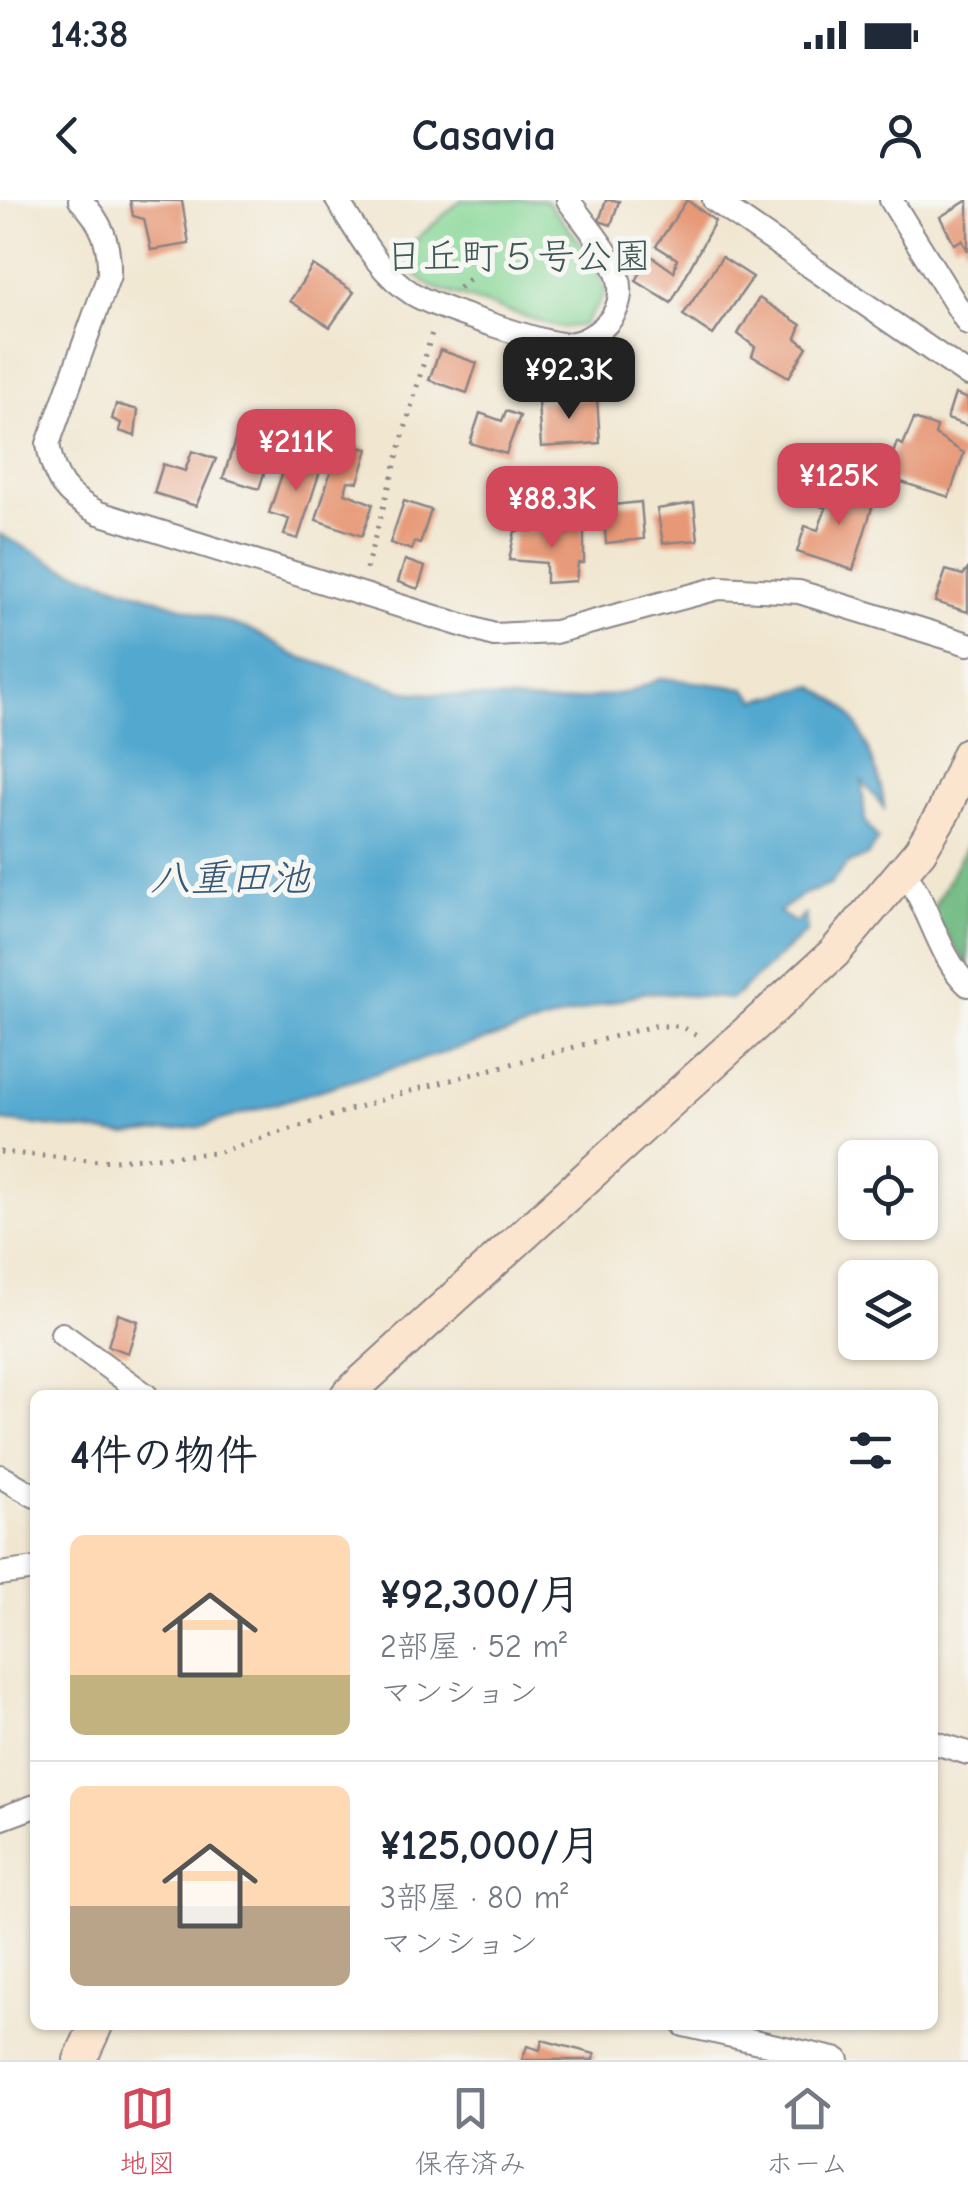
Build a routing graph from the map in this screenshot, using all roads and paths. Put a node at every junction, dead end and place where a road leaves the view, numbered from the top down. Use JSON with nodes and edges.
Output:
{"nodes":[{"id":1,"x":80,"y":200,"type":"edge"},
{"id":2,"x":337,"y":200,"type":"edge"},
{"id":3,"x":568,"y":200,"type":"edge"},
{"id":4,"x":714,"y":200,"type":"edge"},
{"id":5,"x":891,"y":200,"type":"edge"},
{"id":6,"x":439,"y":306,"type":"junction"},
{"id":7,"x":968,"y":324,"type":"edge"},
{"id":8,"x":968,"y":375,"type":"edge"},
{"id":9,"x":360,"y":591,"type":"junction"},
{"id":10,"x":968,"y":644,"type":"edge"},
{"id":11,"x":968,"y":754,"type":"edge"},
{"id":12,"x":904,"y":870,"type":"junction"},
{"id":13,"x":968,"y":985,"type":"edge"},
{"id":14,"x":724,"y":1054,"type":"junction"},
{"id":15,"x":0,"y":1152,"type":"edge"},
{"id":16,"x":62,"y":1334,"type":"dead end"},
{"id":17,"x":139,"y":1390,"type":"edge"},
{"id":18,"x":353,"y":1390,"type":"edge"},
{"id":19,"x":0,"y":1476,"type":"edge"},
{"id":20,"x":30,"y":1493,"type":"edge"},
{"id":21,"x":30,"y":1570,"type":"edge"},
{"id":22,"x":0,"y":1574,"type":"edge"},
{"id":23,"x":938,"y":1744,"type":"edge"},
{"id":24,"x":968,"y":1753,"type":"edge"},
{"id":25,"x":30,"y":1808,"type":"edge"},
{"id":26,"x":0,"y":1819,"type":"edge"},
{"id":27,"x":94,"y":2030,"type":"edge"},
{"id":28,"x":706,"y":2030,"type":"edge"},
{"id":29,"x":80,"y":2060,"type":"edge"},
{"id":30,"x":838,"y":2060,"type":"edge"}],
"edges":[{"from":1,"to":9,"type":"street"},
{"from":2,"to":6,"type":"street"},
{"from":3,"to":6,"type":"street"},
{"from":4,"to":8,"type":"street"},
{"from":5,"to":7,"type":"street"},
{"from":6,"to":9,"type":"path"},
{"from":9,"to":10,"type":"street"},
{"from":11,"to":12,"type":"street"},
{"from":12,"to":13,"type":"street"},
{"from":12,"to":14,"type":"street"},
{"from":14,"to":15,"type":"path"},
{"from":14,"to":18,"type":"street"},
{"from":16,"to":17,"type":"street"},
{"from":19,"to":20,"type":"street"},
{"from":21,"to":22,"type":"street"},
{"from":23,"to":24,"type":"street"},
{"from":25,"to":26,"type":"street"},
{"from":27,"to":29,"type":"street"},
{"from":28,"to":30,"type":"street"}]}
